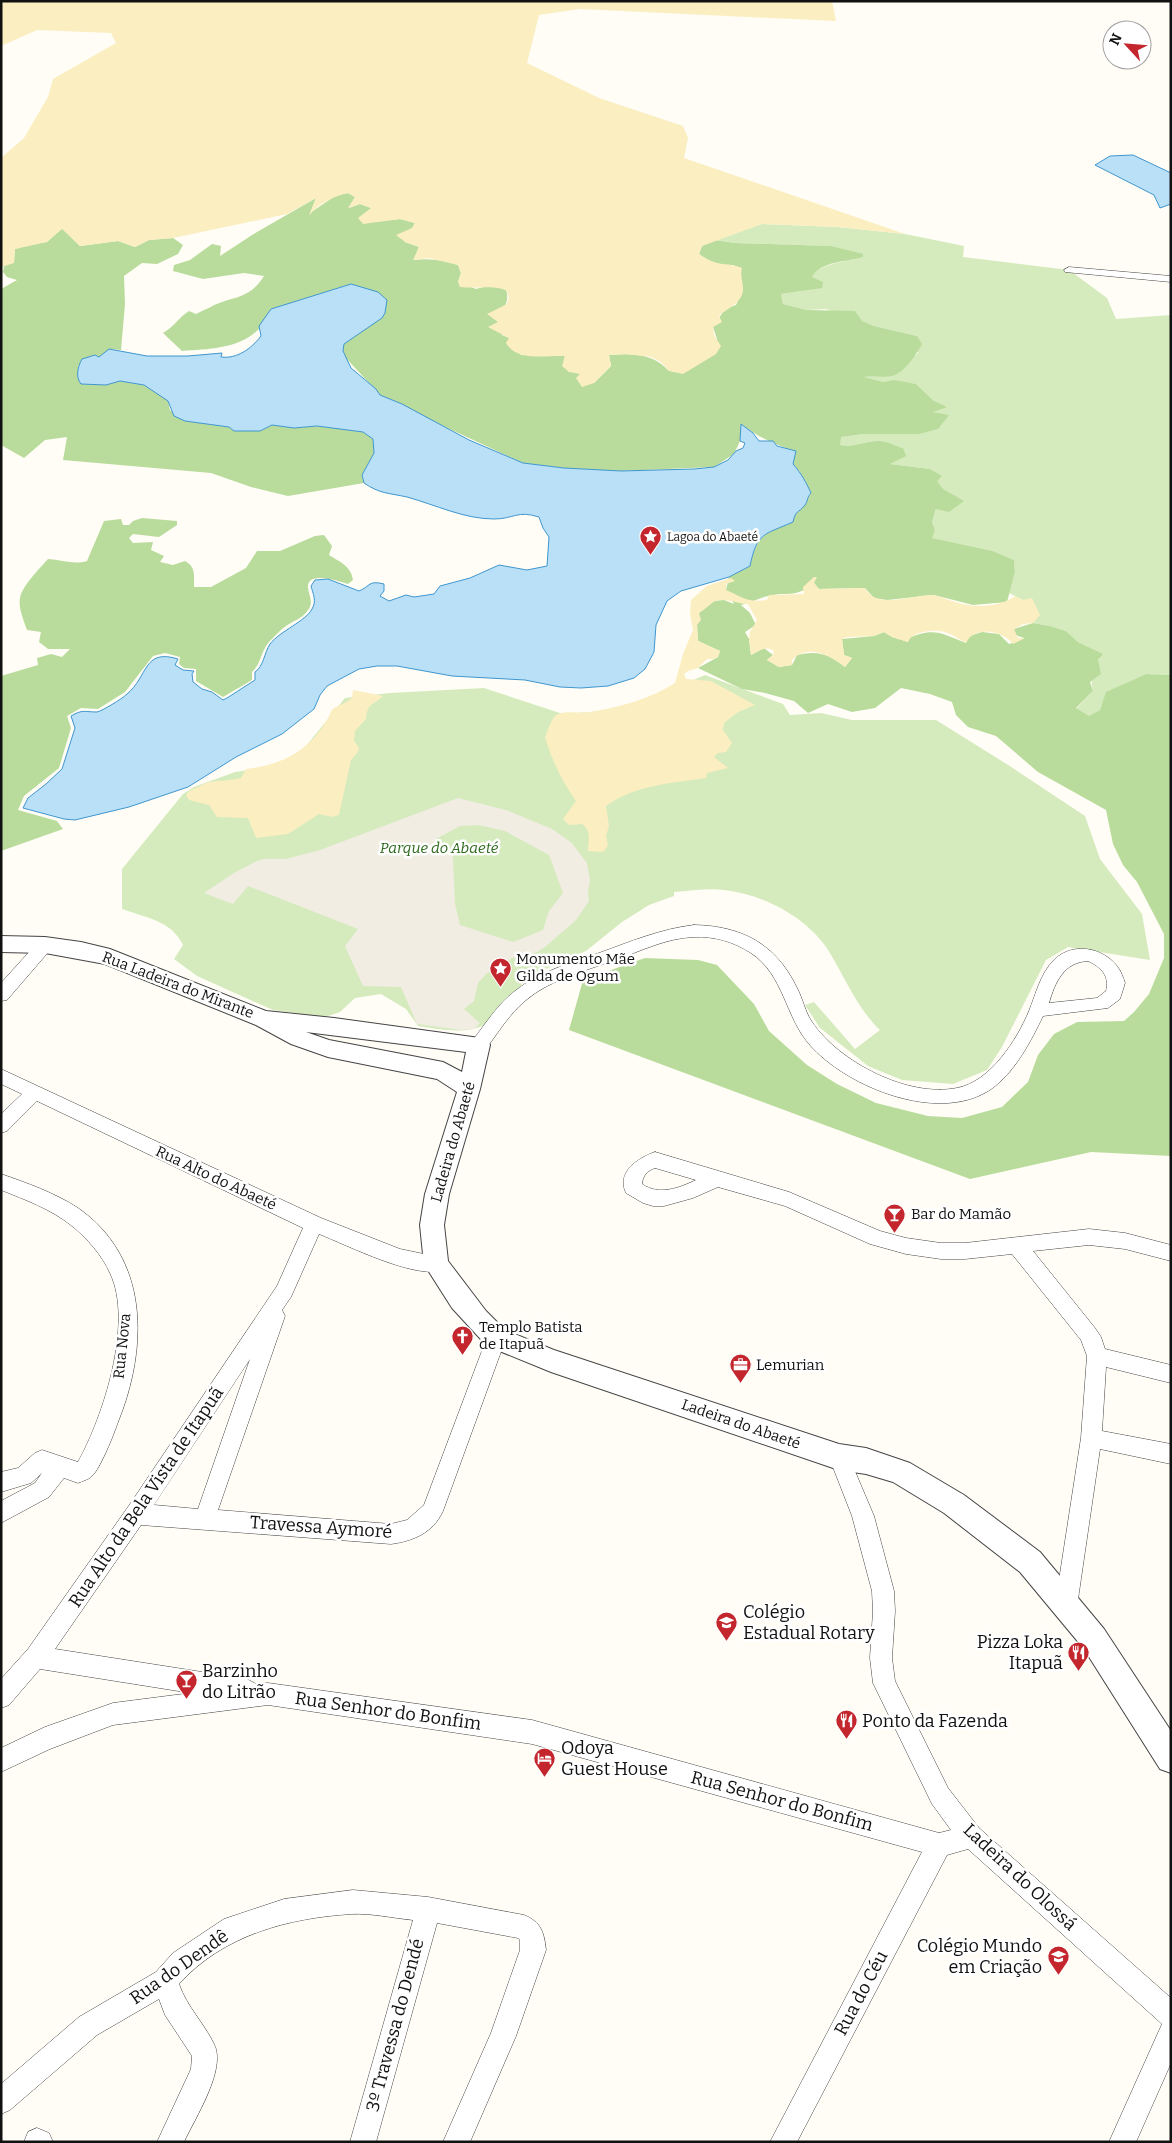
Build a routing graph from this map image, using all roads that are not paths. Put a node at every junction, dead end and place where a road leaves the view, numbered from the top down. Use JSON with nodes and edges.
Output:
{"nodes":[{"id":1,"x":1069,"y":270,"type":"dead end"},
{"id":2,"x":1166,"y":279,"type":"edge"},
{"id":3,"x":1171,"y":293,"type":"edge"},
{"id":4,"x":1,"y":944,"type":"edge"},
{"id":5,"x":45,"y":945,"type":"junction"},
{"id":6,"x":1,"y":994,"type":"edge"},
{"id":7,"x":1038,"y":1011,"type":"junction"},
{"id":8,"x":264,"y":1019,"type":"junction"},
{"id":9,"x":334,"y":1026,"type":"junction"},
{"id":10,"x":479,"y":1045,"type":"junction"},
{"id":11,"x":328,"y":1048,"type":"junction"},
{"id":12,"x":1,"y":1076,"type":"edge"},
{"id":13,"x":461,"y":1082,"type":"junction"},
{"id":14,"x":35,"y":1092,"type":"junction"},
{"id":15,"x":1,"y":1126,"type":"edge"},
{"id":16,"x":720,"y":1178,"type":"dead end"},
{"id":17,"x":1,"y":1182,"type":"edge"},
{"id":18,"x":314,"y":1224,"type":"junction"},
{"id":19,"x":1016,"y":1244,"type":"junction"},
{"id":20,"x":1171,"y":1254,"type":"edge"},
{"id":21,"x":436,"y":1264,"type":"junction"},
{"id":22,"x":284,"y":1291,"type":"junction"},
{"id":23,"x":496,"y":1338,"type":"junction"},
{"id":24,"x":1097,"y":1356,"type":"junction"},
{"id":25,"x":1171,"y":1374,"type":"edge"},
{"id":26,"x":1090,"y":1438,"type":"junction"},
{"id":27,"x":1171,"y":1454,"type":"edge"},
{"id":28,"x":839,"y":1457,"type":"junction"},
{"id":29,"x":70,"y":1469,"type":"junction"},
{"id":30,"x":1,"y":1482,"type":"edge"},
{"id":31,"x":1,"y":1514,"type":"edge"},
{"id":32,"x":136,"y":1514,"type":"junction"},
{"id":33,"x":205,"y":1518,"type":"junction"},
{"id":34,"x":1066,"y":1606,"type":"junction"},
{"id":35,"x":36,"y":1657,"type":"junction"},
{"id":36,"x":268,"y":1694,"type":"junction"},
{"id":37,"x":1,"y":1697,"type":"edge"},
{"id":38,"x":1171,"y":1758,"type":"edge"},
{"id":39,"x":1,"y":1760,"type":"edge"},
{"id":40,"x":971,"y":1836,"type":"junction"},
{"id":41,"x":939,"y":1844,"type":"junction"},
{"id":42,"x":428,"y":1909,"type":"junction"},
{"id":43,"x":165,"y":1981,"type":"junction"},
{"id":44,"x":1171,"y":2015,"type":"edge"},
{"id":45,"x":1171,"y":2033,"type":"edge"},
{"id":46,"x":1,"y":2101,"type":"edge"},
{"id":47,"x":170,"y":2142,"type":"edge"},
{"id":48,"x":363,"y":2142,"type":"edge"},
{"id":49,"x":456,"y":2142,"type":"edge"},
{"id":50,"x":783,"y":2142,"type":"edge"},
{"id":51,"x":1122,"y":2142,"type":"edge"}],
"edges":[{"from":1,"to":2,"type":"street"},
{"from":2,"to":3,"type":"street"},
{"from":4,"to":5,"type":"street","name":"Rua Ladeira do Mirante"},
{"from":5,"to":6,"type":"street"},
{"from":5,"to":8,"type":"street","name":"Rua Ladeira do Mirante"},
{"from":7,"to":7,"type":"street","name":"Ladeira do Abaeté"},
{"from":7,"to":10,"type":"street","name":"Ladeira do Abaeté"},
{"from":8,"to":9,"type":"street","name":"Rua Ladeira do Mirante"},
{"from":8,"to":11,"type":"street","name":"Rua Ladeira do Mirante"},
{"from":9,"to":10,"type":"street","name":"Rua Ladeira do Mirante"},
{"from":9,"to":11,"type":"street"},
{"from":10,"to":13,"type":"street","name":"Ladeira do Abaeté"},
{"from":11,"to":13,"type":"street","name":"Rua Ladeira do Mirante"},
{"from":12,"to":14,"type":"street","name":"Rua Alto do Abaeté"},
{"from":13,"to":21,"type":"street","name":"Ladeira do Abaeté"},
{"from":14,"to":15,"type":"street"},
{"from":14,"to":18,"type":"street","name":"Rua Alto do Abaeté"},
{"from":16,"to":19,"type":"street"},
{"from":17,"to":29,"type":"street","name":"Rua Nova"},
{"from":18,"to":21,"type":"street","name":"Rua Alto do Abaeté"},
{"from":18,"to":22,"type":"street","name":"Rua Alto da Bela Vista de Itapuã"},
{"from":19,"to":20,"type":"street"},
{"from":19,"to":24,"type":"street"},
{"from":21,"to":23,"type":"street","name":"Ladeira do Abaeté"},
{"from":22,"to":32,"type":"street","name":"Rua Alto da Bela Vista de Itapuã"},
{"from":22,"to":33,"type":"street","name":"Rua Alto da Bela Vista de Itapuã"},
{"from":23,"to":28,"type":"street","name":"Ladeira do Abaeté"},
{"from":23,"to":33,"type":"street","name":"Travessa Aymoré"},
{"from":24,"to":25,"type":"street"},
{"from":24,"to":26,"type":"street"},
{"from":26,"to":27,"type":"street"},
{"from":26,"to":34,"type":"street"},
{"from":28,"to":34,"type":"street","name":"Ladeira do Abaeté"},
{"from":28,"to":40,"type":"street","name":"Ladeira do Olossá"},
{"from":29,"to":30,"type":"street"},
{"from":29,"to":31,"type":"street","name":"Rua Nova"},
{"from":32,"to":33,"type":"street","name":"Travessa Aymoré"},
{"from":32,"to":35,"type":"street","name":"Rua Alto da Bela Vista de Itapuã"},
{"from":34,"to":38,"type":"street","name":"Ladeira do Abaeté"},
{"from":35,"to":36,"type":"street","name":"Rua Senhor do Bonfim"},
{"from":35,"to":37,"type":"street","name":"Rua Alto da Bela Vista de Itapuã"},
{"from":36,"to":39,"type":"street","name":"Rua Senhor do Bonfim"},
{"from":36,"to":41,"type":"street","name":"Rua Senhor do Bonfim"},
{"from":40,"to":41,"type":"street","name":"Rua Senhor do Bonfim"},
{"from":40,"to":44,"type":"street","name":"Ladeira do Olossá"},
{"from":41,"to":50,"type":"street","name":"Rua do Céu"},
{"from":42,"to":43,"type":"street","name":"Rua do Dendê"},
{"from":42,"to":48,"type":"street","name":"3º Travessa do Dendé"},
{"from":42,"to":49,"type":"street","name":"Rua do Dendê"},
{"from":43,"to":46,"type":"street","name":"Rua do Dendê"},
{"from":43,"to":47,"type":"street"},
{"from":45,"to":51,"type":"street"}]}
